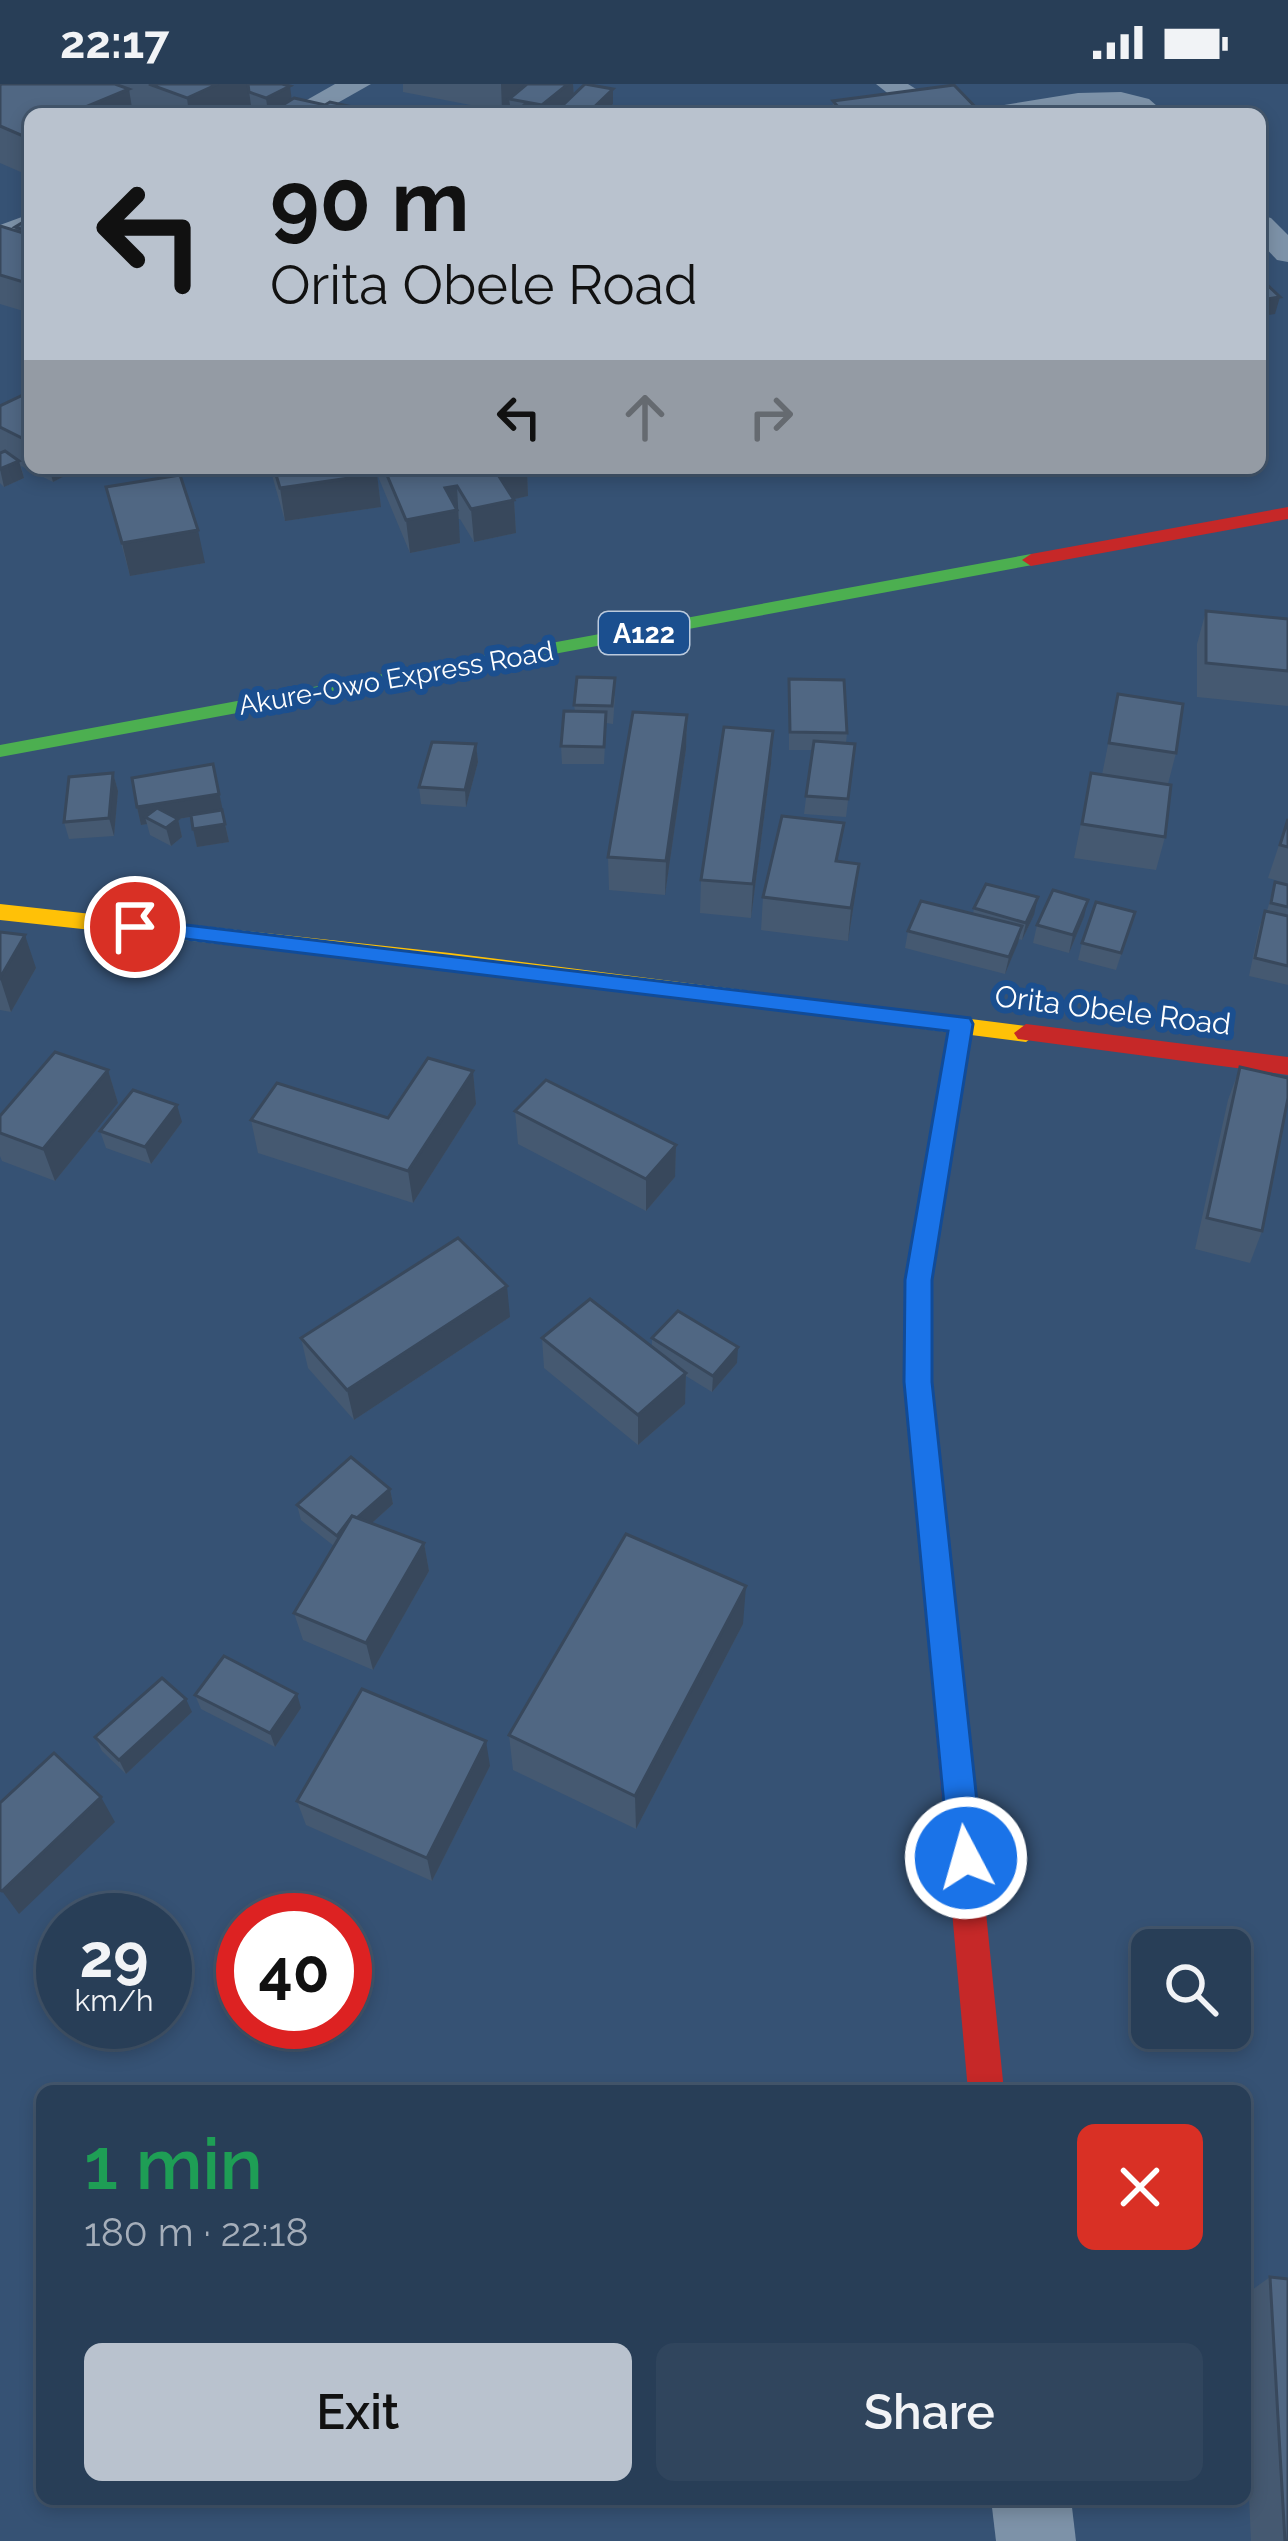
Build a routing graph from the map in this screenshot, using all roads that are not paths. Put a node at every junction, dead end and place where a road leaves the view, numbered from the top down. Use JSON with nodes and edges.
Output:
{"nodes":[{"id":1,"x":357,"y":84,"type":"edge"},
{"id":2,"x":890,"y":84,"type":"edge"},
{"id":3,"x":308,"y":108,"type":"edge"},
{"id":4,"x":924,"y":108,"type":"edge"},
{"id":5,"x":1041,"y":108,"type":"edge"},
{"id":6,"x":1147,"y":108,"type":"edge"},
{"id":7,"x":1266,"y":230,"type":"edge"},
{"id":8,"x":1288,"y":253,"type":"edge"},
{"id":9,"x":1288,"y":513,"type":"edge"},
{"id":10,"x":0,"y":751,"type":"edge"},
{"id":11,"x":0,"y":912,"type":"edge"},
{"id":12,"x":961,"y":1024,"type":"junction"},
{"id":13,"x":1288,"y":1066,"type":"edge"},
{"id":14,"x":985,"y":2085,"type":"edge"},
{"id":15,"x":1032,"y":2505,"type":"edge"},
{"id":16,"x":1036,"y":2541,"type":"edge"}],
"edges":[{"from":1,"to":3,"type":"street"},
{"from":2,"to":4,"type":"street"},
{"from":5,"to":6,"type":"street"},
{"from":7,"to":8,"type":"street"},
{"from":9,"to":10,"type":"main road","name":"Akure-Owo Express Road","number":"A122"},
{"from":11,"to":12,"type":"main road","name":"Orita Obele Road"},
{"from":12,"to":13,"type":"main road","name":"Orita Obele Road"},
{"from":12,"to":14,"type":"main road"},
{"from":15,"to":16,"type":"street"}]}
